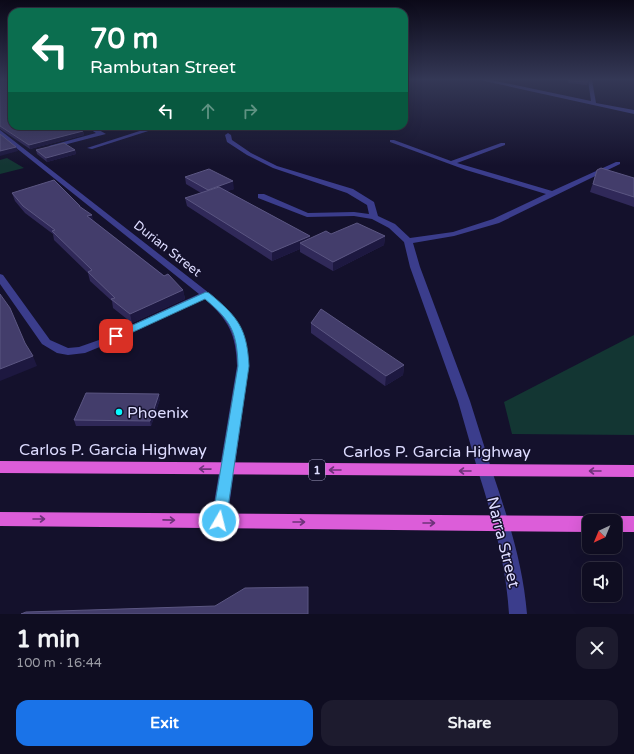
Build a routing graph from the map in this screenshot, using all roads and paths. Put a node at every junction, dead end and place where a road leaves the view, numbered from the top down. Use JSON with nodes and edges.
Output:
{"nodes":[{"id":1,"x":617,"y":109,"type":"edge"},
{"id":2,"x":634,"y":112,"type":"edge"},
{"id":3,"x":95,"y":130,"type":"edge"},
{"id":4,"x":148,"y":130,"type":"edge"},
{"id":5,"x":0,"y":132,"type":"edge"},
{"id":6,"x":101,"y":133,"type":"junction"},
{"id":7,"x":228,"y":135,"type":"dead end"},
{"id":8,"x":113,"y":141,"type":"junction"},
{"id":9,"x":392,"y":141,"type":"dead end"},
{"id":10,"x":504,"y":144,"type":"dead end"},
{"id":11,"x":46,"y":148,"type":"edge"},
{"id":12,"x":90,"y":148,"type":"dead end"},
{"id":13,"x":451,"y":163,"type":"junction"},
{"id":14,"x":618,"y":163,"type":"dead end"},
{"id":15,"x":553,"y":194,"type":"junction"},
{"id":16,"x":261,"y":196,"type":"dead end"},
{"id":17,"x":374,"y":217,"type":"junction"},
{"id":18,"x":408,"y":241,"type":"junction"},
{"id":19,"x":0,"y":277,"type":"edge"},
{"id":20,"x":206,"y":295,"type":"junction"},
{"id":21,"x":0,"y":467,"type":"edge"},
{"id":22,"x":227,"y":469,"type":"junction"},
{"id":23,"x":485,"y":471,"type":"junction"},
{"id":24,"x":634,"y":472,"type":"edge"},
{"id":25,"x":0,"y":519,"type":"edge"},
{"id":26,"x":219,"y":521,"type":"junction"},
{"id":27,"x":503,"y":523,"type":"junction"},
{"id":28,"x":582,"y":524,"type":"edge"},
{"id":29,"x":622,"y":524,"type":"edge"},
{"id":30,"x":634,"y":524,"type":"edge"},
{"id":31,"x":518,"y":614,"type":"edge"}],
"edges":[{"from":1,"to":2,"type":"street"},
{"from":3,"to":6,"type":"street"},
{"from":4,"to":8,"type":"street"},
{"from":5,"to":20,"type":"street","name":"Durian Street"},
{"from":6,"to":8,"type":"street"},
{"from":6,"to":11,"type":"street"},
{"from":7,"to":17,"type":"street"},
{"from":8,"to":12,"type":"street"},
{"from":9,"to":13,"type":"street"},
{"from":10,"to":13,"type":"street"},
{"from":13,"to":15,"type":"street"},
{"from":14,"to":15,"type":"street"},
{"from":15,"to":18,"type":"street"},
{"from":16,"to":17,"type":"street"},
{"from":17,"to":18,"type":"street"},
{"from":18,"to":23,"type":"street","name":"Narra Street"},
{"from":19,"to":20,"type":"street"},
{"from":20,"to":22,"type":"street","name":"Durian Street"},
{"from":22,"to":21,"type":"highway","name":"Carlos P. Garcia Highway","number":"1","one_way":true},
{"from":23,"to":22,"type":"highway","name":"Carlos P. Garcia Highway","number":"1","one_way":true},
{"from":22,"to":26,"type":"street","name":"Durian Street"},
{"from":24,"to":23,"type":"highway","name":"Carlos P. Garcia Highway","number":"1","one_way":true},
{"from":23,"to":27,"type":"street","name":"Narra Street"},
{"from":25,"to":26,"type":"highway","one_way":true},
{"from":26,"to":27,"type":"highway","one_way":true},
{"from":27,"to":28,"type":"highway"},
{"from":27,"to":31,"type":"street","name":"Narra Street"},
{"from":29,"to":30,"type":"highway"}]}
